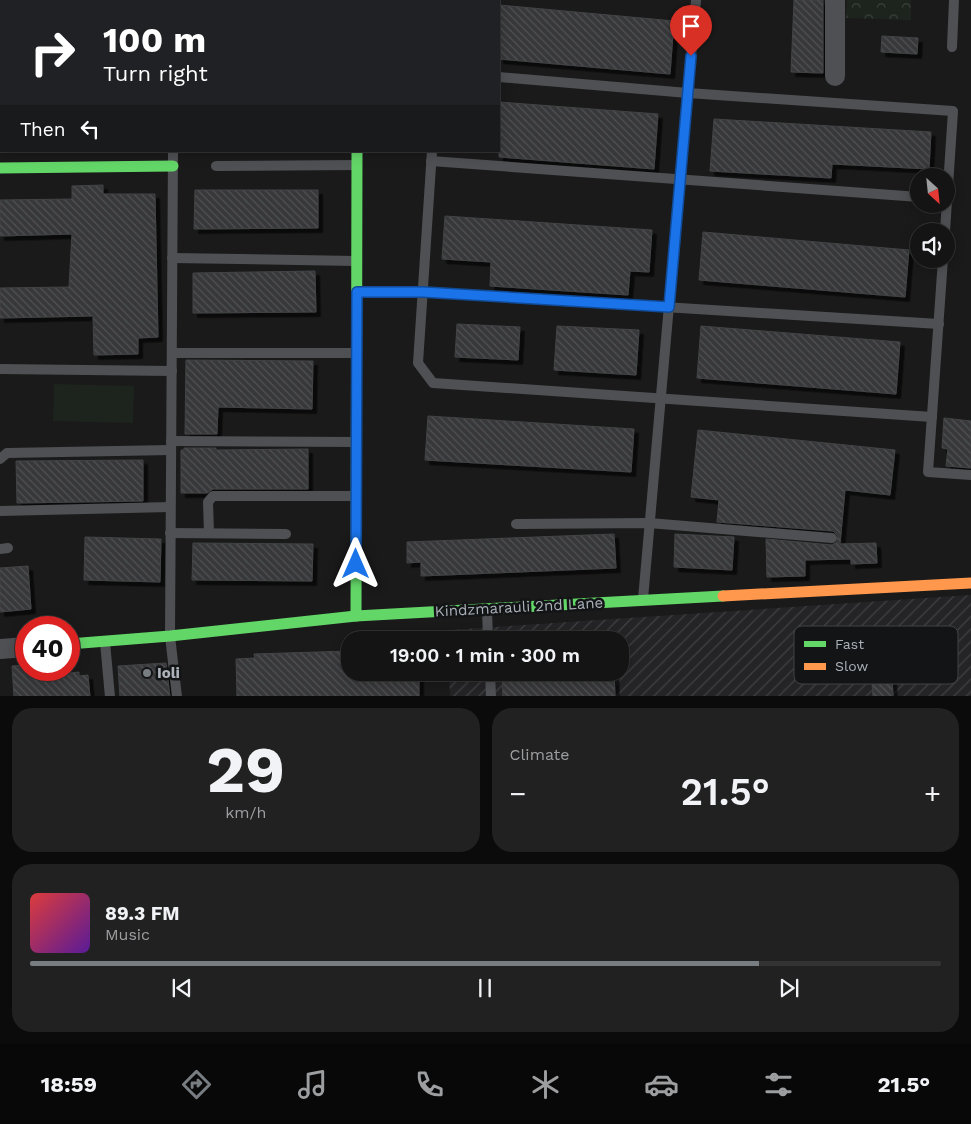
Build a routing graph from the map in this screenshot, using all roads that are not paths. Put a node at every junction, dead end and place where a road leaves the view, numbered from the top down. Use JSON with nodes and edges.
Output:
{"nodes":[{"id":1,"x":696,"y":0,"type":"edge"},
{"id":2,"x":836,"y":0,"type":"edge"},
{"id":3,"x":954,"y":0,"type":"edge"},
{"id":4,"x":952,"y":47,"type":"dead end"},
{"id":5,"x":835,"y":76,"type":"dead end"},
{"id":6,"x":500,"y":77,"type":"edge"},
{"id":7,"x":688,"y":93,"type":"junction"},
{"id":8,"x":173,"y":152,"type":"edge"},
{"id":9,"x":357,"y":152,"type":"edge"},
{"id":10,"x":431,"y":156,"type":"edge"},
{"id":11,"x":357,"y":165,"type":"junction"},
{"id":12,"x":173,"y":166,"type":"junction"},
{"id":13,"x":216,"y":166,"type":"dead end"},
{"id":14,"x":0,"y":168,"type":"edge"},
{"id":15,"x":949,"y":168,"type":"edge"},
{"id":16,"x":680,"y":180,"type":"junction"},
{"id":17,"x":910,"y":196,"type":"edge"},
{"id":18,"x":172,"y":258,"type":"junction"},
{"id":19,"x":357,"y":261,"type":"junction"},
{"id":20,"x":942,"y":268,"type":"edge"},
{"id":21,"x":357,"y":292,"type":"junction"},
{"id":22,"x":423,"y":292,"type":"junction"},
{"id":23,"x":669,"y":307,"type":"junction"},
{"id":24,"x":939,"y":324,"type":"junction"},
{"id":25,"x":172,"y":353,"type":"junction"},
{"id":26,"x":357,"y":353,"type":"junction"},
{"id":27,"x":0,"y":369,"type":"edge"},
{"id":28,"x":172,"y":371,"type":"junction"},
{"id":29,"x":661,"y":397,"type":"junction"},
{"id":30,"x":932,"y":417,"type":"junction"},
{"id":31,"x":357,"y":442,"type":"junction"},
{"id":32,"x":171,"y":446,"type":"junction"},
{"id":33,"x":0,"y":459,"type":"edge"},
{"id":34,"x":971,"y":475,"type":"edge"},
{"id":35,"x":356,"y":496,"type":"junction"},
{"id":36,"x":170,"y":508,"type":"junction"},
{"id":37,"x":1,"y":510,"type":"edge"},
{"id":38,"x":649,"y":523,"type":"junction"},
{"id":39,"x":516,"y":524,"type":"dead end"},
{"id":40,"x":170,"y":533,"type":"junction"},
{"id":41,"x":209,"y":533,"type":"junction"},
{"id":42,"x":286,"y":534,"type":"dead end"},
{"id":43,"x":832,"y":538,"type":"dead end"},
{"id":44,"x":971,"y":583,"type":"edge"},
{"id":45,"x":643,"y":600,"type":"junction"},
{"id":46,"x":486,"y":609,"type":"junction"},
{"id":47,"x":356,"y":616,"type":"junction"},
{"id":48,"x":487,"y":631,"type":"edge"},
{"id":49,"x":170,"y":636,"type":"junction"},
{"id":50,"x":105,"y":641,"type":"junction"},
{"id":51,"x":80,"y":643,"type":"edge"},
{"id":52,"x":15,"y":648,"type":"edge"},
{"id":53,"x":0,"y":649,"type":"edge"},
{"id":54,"x":490,"y":681,"type":"edge"},
{"id":55,"x":110,"y":696,"type":"edge"},
{"id":56,"x":176,"y":696,"type":"edge"},
{"id":57,"x":491,"y":696,"type":"edge"}],
"edges":[{"from":1,"to":7,"type":"lane"},
{"from":2,"to":5,"type":"street"},
{"from":3,"to":4,"type":"lane"},
{"from":6,"to":7,"type":"lane"},
{"from":7,"to":15,"type":"lane"},
{"from":7,"to":16,"type":"lane"},
{"from":8,"to":12,"type":"lane"},
{"from":9,"to":11,"type":"street"},
{"from":10,"to":16,"type":"lane"},
{"from":10,"to":22,"type":"lane"},
{"from":11,"to":13,"type":"lane"},
{"from":11,"to":19,"type":"street"},
{"from":12,"to":14,"type":"street"},
{"from":12,"to":18,"type":"lane"},
{"from":16,"to":17,"type":"lane"},
{"from":16,"to":23,"type":"lane"},
{"from":18,"to":19,"type":"lane"},
{"from":18,"to":25,"type":"lane"},
{"from":19,"to":21,"type":"street"},
{"from":20,"to":24,"type":"lane"},
{"from":21,"to":22,"type":"lane"},
{"from":21,"to":26,"type":"street"},
{"from":22,"to":23,"type":"lane"},
{"from":22,"to":29,"type":"lane"},
{"from":23,"to":24,"type":"lane"},
{"from":23,"to":29,"type":"lane"},
{"from":24,"to":30,"type":"lane"},
{"from":25,"to":26,"type":"lane"},
{"from":25,"to":28,"type":"lane"},
{"from":26,"to":31,"type":"street"},
{"from":27,"to":28,"type":"lane"},
{"from":28,"to":32,"type":"lane"},
{"from":29,"to":30,"type":"lane"},
{"from":29,"to":38,"type":"lane"},
{"from":30,"to":34,"type":"lane"},
{"from":31,"to":32,"type":"lane"},
{"from":31,"to":35,"type":"street"},
{"from":32,"to":33,"type":"lane"},
{"from":32,"to":36,"type":"lane"},
{"from":35,"to":41,"type":"lane"},
{"from":35,"to":47,"type":"street"},
{"from":36,"to":37,"type":"lane"},
{"from":36,"to":40,"type":"lane"},
{"from":38,"to":39,"type":"lane"},
{"from":38,"to":43,"type":"lane"},
{"from":38,"to":45,"type":"lane"},
{"from":40,"to":41,"type":"lane"},
{"from":40,"to":49,"type":"lane"},
{"from":41,"to":42,"type":"lane"},
{"from":44,"to":45,"type":"street","name":"Kindzmarauli 2nd Lane"},
{"from":45,"to":46,"type":"street","name":"Kindzmarauli 2nd Lane"},
{"from":46,"to":47,"type":"street","name":"Kindzmarauli 2nd Lane"},
{"from":46,"to":48,"type":"lane"},
{"from":47,"to":49,"type":"street","name":"Kindzmarauli 2nd Lane"},
{"from":49,"to":50,"type":"street","name":"Kindzmarauli 2nd Lane"},
{"from":49,"to":56,"type":"lane"},
{"from":50,"to":51,"type":"street","name":"Kindzmarauli 2nd Lane"},
{"from":50,"to":55,"type":"lane"},
{"from":52,"to":53,"type":"street"},
{"from":54,"to":57,"type":"lane"}]}
